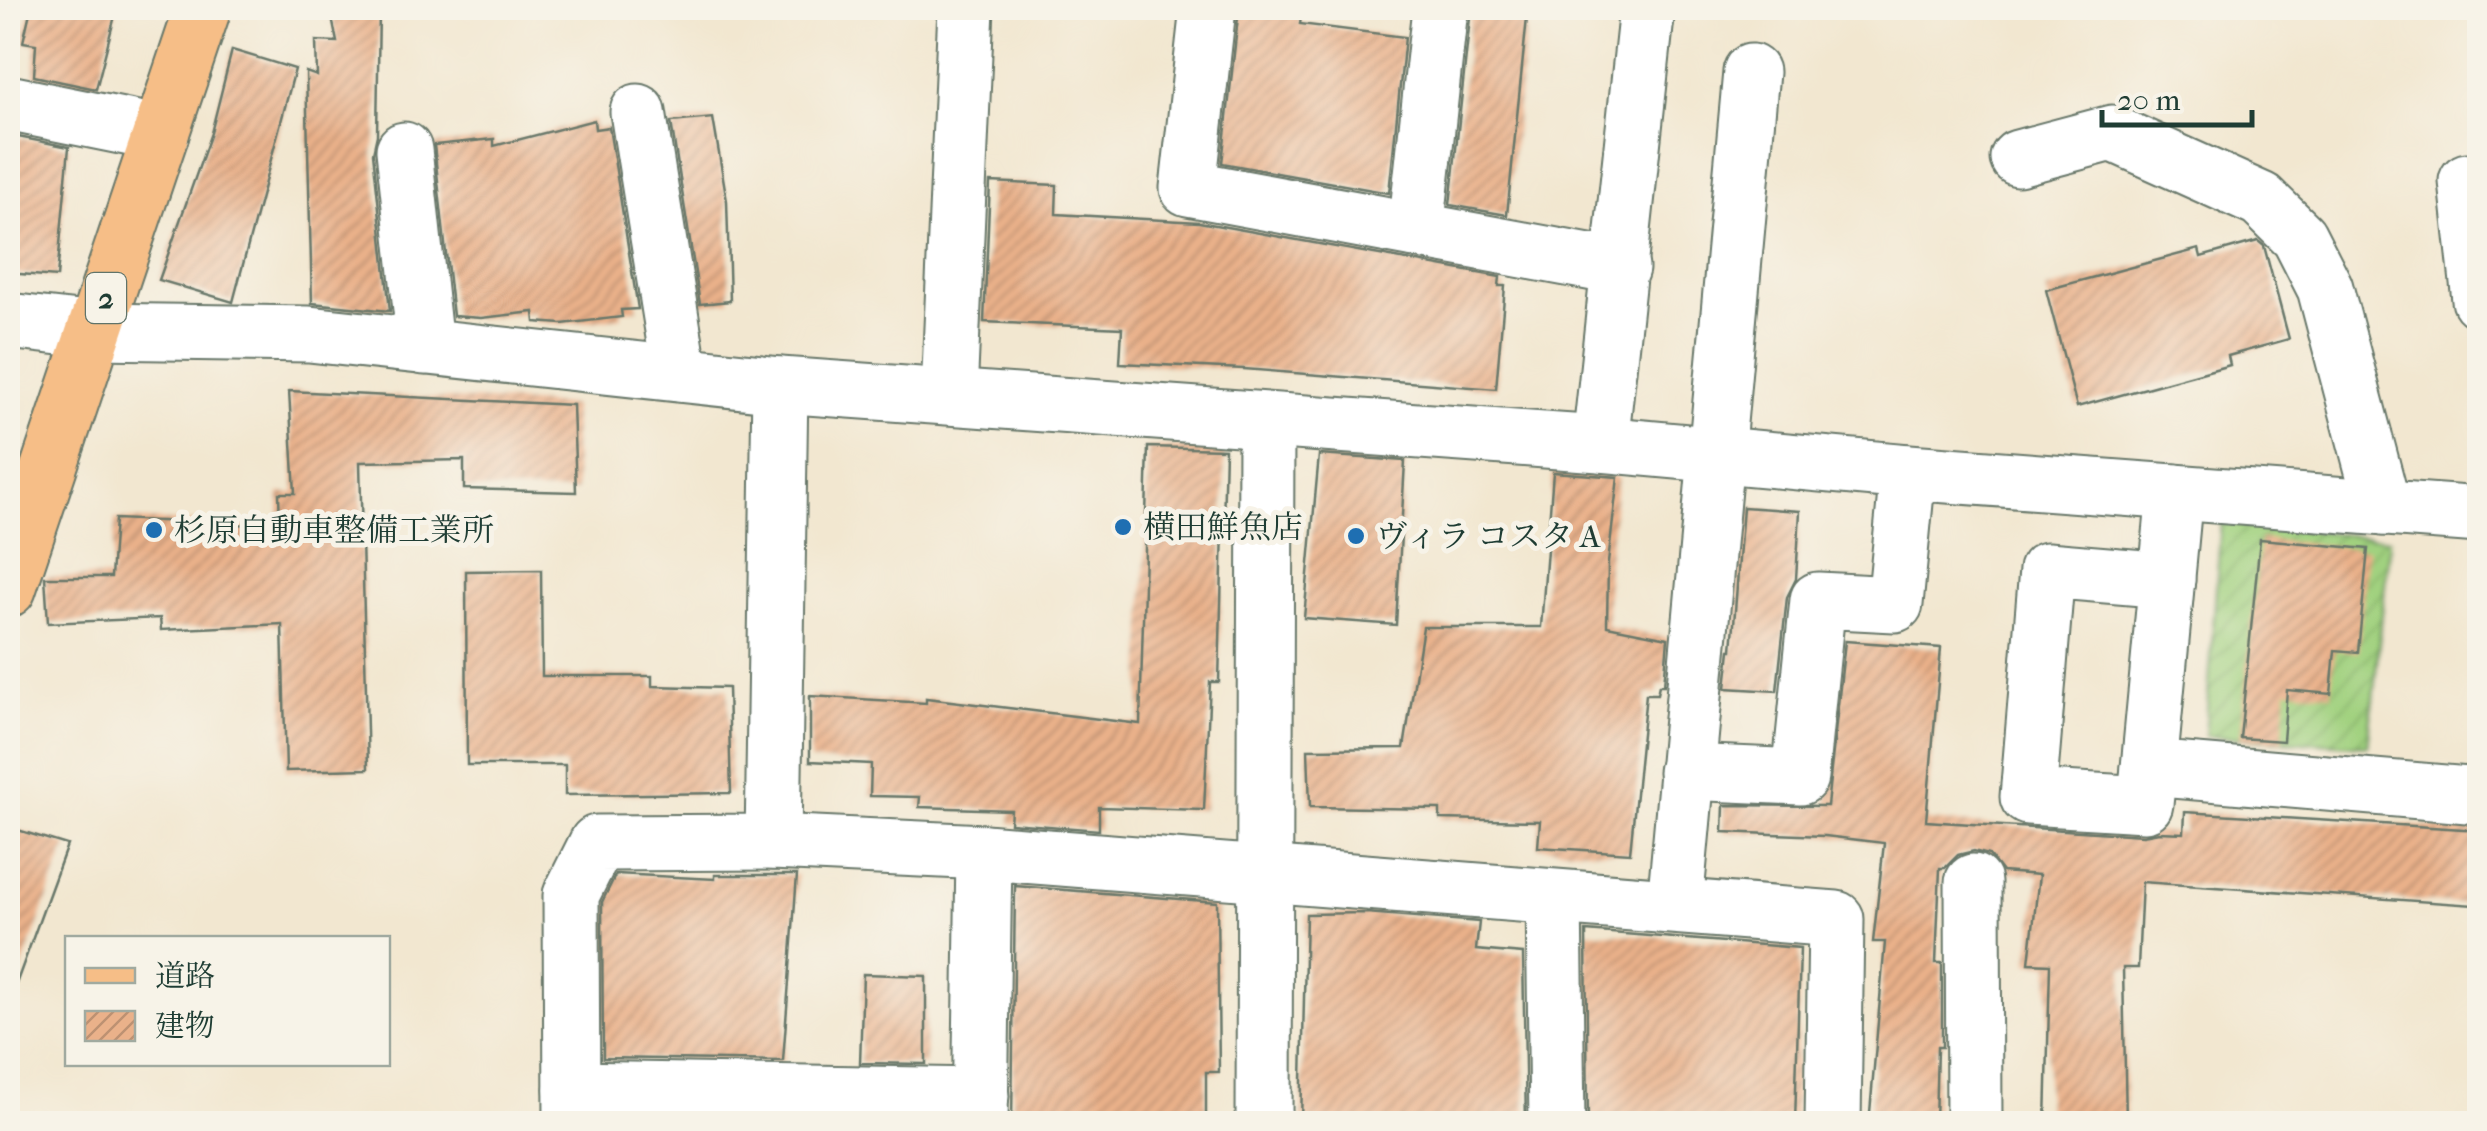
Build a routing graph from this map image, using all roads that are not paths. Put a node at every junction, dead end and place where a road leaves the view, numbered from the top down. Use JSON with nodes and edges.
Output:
{"nodes":[{"id":1,"x":203,"y":8,"type":"edge"},
{"id":2,"x":966,"y":8,"type":"edge"},
{"id":3,"x":1208,"y":8,"type":"edge"},
{"id":4,"x":1440,"y":8,"type":"edge"},
{"id":5,"x":1647,"y":8,"type":"edge"},
{"id":6,"x":1751,"y":72,"type":"dead end"},
{"id":7,"x":8,"y":104,"type":"edge"},
{"id":8,"x":638,"y":112,"type":"dead end"},
{"id":9,"x":161,"y":134,"type":"junction"},
{"id":10,"x":404,"y":150,"type":"dead end"},
{"id":11,"x":2018,"y":158,"type":"dead end"},
{"id":12,"x":2467,"y":182,"type":"dead end"},
{"id":13,"x":1416,"y":230,"type":"junction"},
{"id":14,"x":1621,"y":268,"type":"junction"},
{"id":15,"x":2480,"y":300,"type":"edge"},
{"id":16,"x":8,"y":321,"type":"edge"},
{"id":17,"x":95,"y":331,"type":"junction"},
{"id":18,"x":424,"y":347,"type":"junction"},
{"id":19,"x":680,"y":374,"type":"junction"},
{"id":20,"x":780,"y":385,"type":"junction"},
{"id":21,"x":949,"y":396,"type":"junction"},
{"id":22,"x":1266,"y":422,"type":"junction"},
{"id":23,"x":1600,"y":444,"type":"junction"},
{"id":24,"x":1714,"y":454,"type":"junction"},
{"id":25,"x":1908,"y":472,"type":"junction"},
{"id":26,"x":2175,"y":492,"type":"junction"},
{"id":27,"x":2382,"y":508,"type":"junction"},
{"id":28,"x":2480,"y":516,"type":"edge"},
{"id":29,"x":2167,"y":580,"type":"junction"},
{"id":30,"x":8,"y":589,"type":"edge"},
{"id":31,"x":2148,"y":768,"type":"junction"},
{"id":32,"x":1686,"y":772,"type":"junction"},
{"id":33,"x":2480,"y":796,"type":"edge"},
{"id":34,"x":773,"y":842,"type":"junction"},
{"id":35,"x":984,"y":852,"type":"junction"},
{"id":36,"x":1265,"y":876,"type":"junction"},
{"id":37,"x":1974,"y":882,"type":"dead end"},
{"id":38,"x":1554,"y":898,"type":"junction"},
{"id":39,"x":1675,"y":905,"type":"junction"},
{"id":40,"x":572,"y":1106,"type":"edge"},
{"id":41,"x":980,"y":1110,"type":"edge"},
{"id":42,"x":1264,"y":1124,"type":"edge"},
{"id":43,"x":1557,"y":1124,"type":"edge"},
{"id":44,"x":1833,"y":1124,"type":"edge"},
{"id":45,"x":1974,"y":1124,"type":"edge"}],
"edges":[{"from":1,"to":9,"type":"main road","number":"2"},
{"from":2,"to":21,"type":"street"},
{"from":3,"to":13,"type":"street"},
{"from":4,"to":13,"type":"street"},
{"from":5,"to":14,"type":"street"},
{"from":6,"to":24,"type":"street"},
{"from":7,"to":9,"type":"street"},
{"from":8,"to":19,"type":"street"},
{"from":9,"to":17,"type":"main road","number":"2"},
{"from":10,"to":18,"type":"street"},
{"from":11,"to":27,"type":"street"},
{"from":12,"to":15,"type":"street"},
{"from":13,"to":14,"type":"street"},
{"from":14,"to":23,"type":"street"},
{"from":16,"to":17,"type":"street"},
{"from":17,"to":18,"type":"street"},
{"from":17,"to":30,"type":"main road","number":"2"},
{"from":18,"to":19,"type":"street"},
{"from":19,"to":20,"type":"street"},
{"from":20,"to":21,"type":"street"},
{"from":20,"to":34,"type":"street"},
{"from":21,"to":22,"type":"street"},
{"from":22,"to":23,"type":"street"},
{"from":22,"to":36,"type":"street"},
{"from":23,"to":24,"type":"street"},
{"from":24,"to":25,"type":"street"},
{"from":24,"to":32,"type":"street"},
{"from":25,"to":26,"type":"street"},
{"from":25,"to":32,"type":"street"},
{"from":26,"to":27,"type":"street"},
{"from":26,"to":29,"type":"street"},
{"from":27,"to":28,"type":"street"},
{"from":29,"to":31,"type":"street"},
{"from":29,"to":31,"type":"street"},
{"from":31,"to":33,"type":"street"},
{"from":32,"to":39,"type":"street"},
{"from":34,"to":35,"type":"street"},
{"from":34,"to":40,"type":"street"},
{"from":35,"to":36,"type":"street"},
{"from":35,"to":41,"type":"street"},
{"from":36,"to":38,"type":"street"},
{"from":36,"to":42,"type":"street"},
{"from":37,"to":45,"type":"street"},
{"from":38,"to":39,"type":"street"},
{"from":38,"to":43,"type":"street"},
{"from":39,"to":44,"type":"street"},
{"from":40,"to":41,"type":"street"}]}
